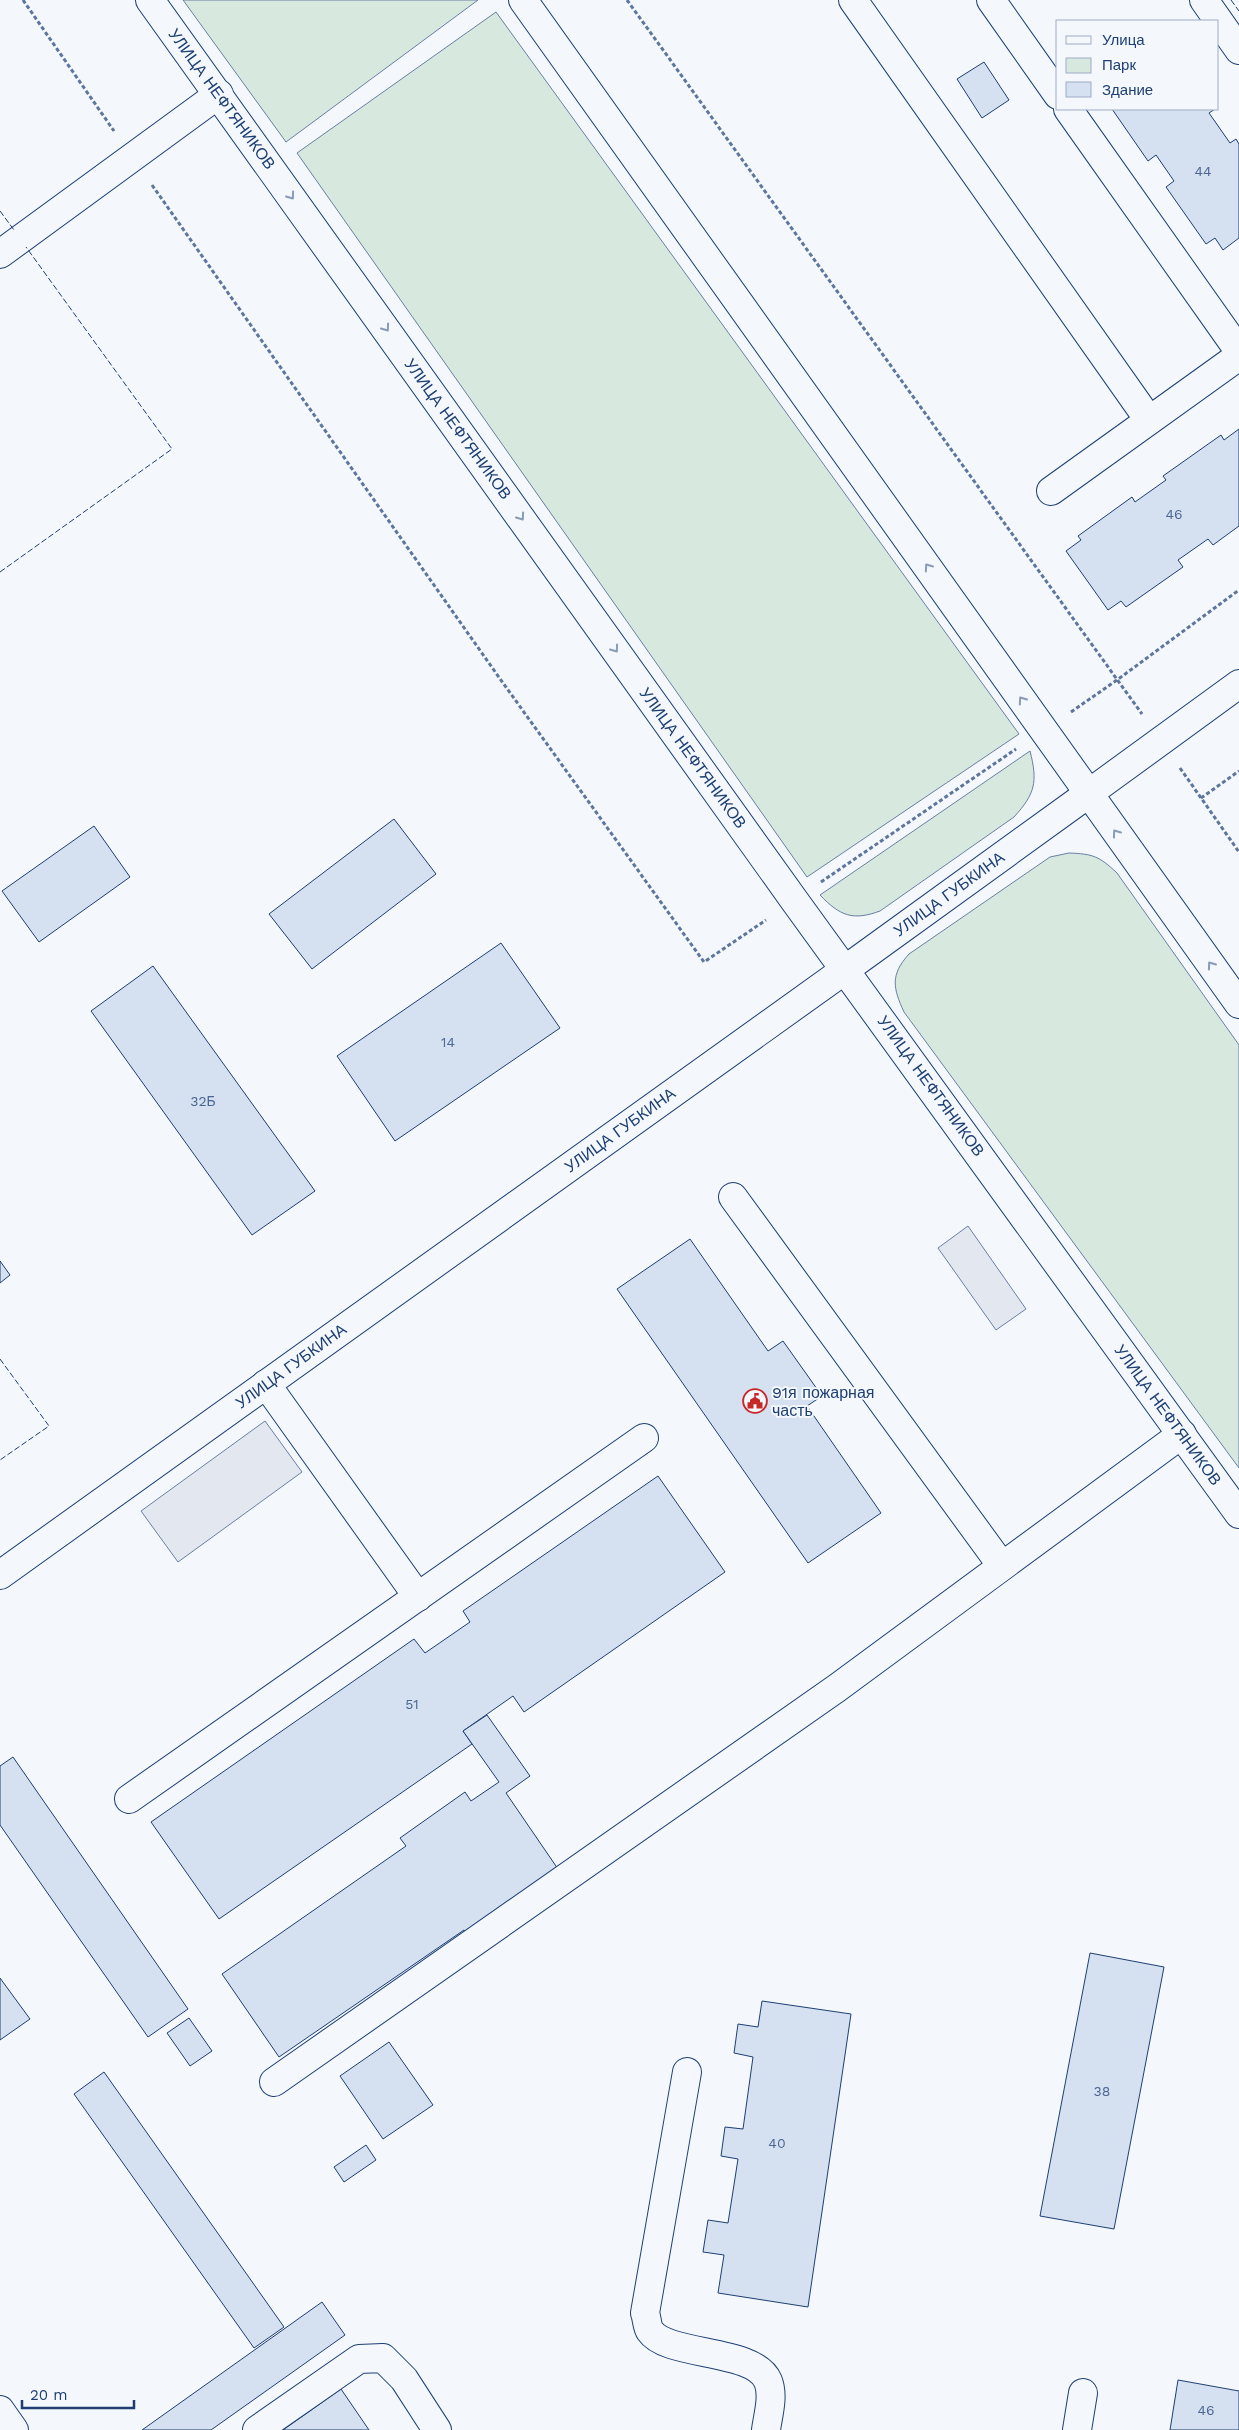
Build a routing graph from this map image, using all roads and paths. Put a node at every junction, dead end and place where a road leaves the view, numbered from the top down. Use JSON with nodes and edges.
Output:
{"nodes":[{"id":1,"x":150,"y":0,"type":"edge"},
{"id":2,"x":523,"y":0,"type":"edge"},
{"id":3,"x":627,"y":0,"type":"edge"},
{"id":4,"x":854,"y":0,"type":"edge"},
{"id":5,"x":991,"y":0,"type":"edge"},
{"id":6,"x":1204,"y":0,"type":"edge"},
{"id":7,"x":1218,"y":20,"type":"edge"},
{"id":8,"x":1219,"y":21,"type":"edge"},
{"id":9,"x":1239,"y":50,"type":"edge"},
{"id":10,"x":1056,"y":91,"type":"edge"},
{"id":11,"x":219,"y":94,"type":"junction"},
{"id":12,"x":1069,"y":110,"type":"edge"},
{"id":13,"x":0,"y":254,"type":"edge"},
{"id":14,"x":1239,"y":351,"type":"edge"},
{"id":15,"x":1239,"y":356,"type":"edge"},
{"id":16,"x":1149,"y":420,"type":"junction"},
{"id":17,"x":1051,"y":491,"type":"dead end"},
{"id":18,"x":1239,"y":590,"type":"edge"},
{"id":19,"x":1117,"y":680,"type":"junction"},
{"id":20,"x":1239,"y":684,"type":"edge"},
{"id":21,"x":1161,"y":741,"type":"junction"},
{"id":22,"x":1239,"y":771,"type":"edge"},
{"id":23,"x":1088,"y":794,"type":"junction"},
{"id":24,"x":1201,"y":798,"type":"junction"},
{"id":25,"x":1239,"y":852,"type":"edge"},
{"id":26,"x":846,"y":969,"type":"junction"},
{"id":27,"x":1239,"y":1004,"type":"edge"},
{"id":28,"x":734,"y":1196,"type":"dead end"},
{"id":29,"x":266,"y":1384,"type":"junction"},
{"id":30,"x":1182,"y":1434,"type":"junction"},
{"id":31,"x":644,"y":1438,"type":"dead end"},
{"id":32,"x":1239,"y":1514,"type":"edge"},
{"id":33,"x":1002,"y":1566,"type":"junction"},
{"id":34,"x":0,"y":1575,"type":"edge"},
{"id":35,"x":418,"y":1597,"type":"junction"},
{"id":36,"x":129,"y":1799,"type":"dead end"},
{"id":37,"x":687,"y":2072,"type":"dead end"},
{"id":38,"x":274,"y":2082,"type":"dead end"},
{"id":39,"x":1083,"y":2393,"type":"dead end"},
{"id":40,"x":0,"y":2410,"type":"edge"},
{"id":41,"x":14,"y":2430,"type":"edge"},
{"id":42,"x":257,"y":2430,"type":"edge"},
{"id":43,"x":437,"y":2430,"type":"edge"},
{"id":44,"x":766,"y":2430,"type":"edge"},
{"id":45,"x":1077,"y":2430,"type":"edge"}],
"edges":[{"from":1,"to":11,"type":"main road","name":"УЛИЦА НЕФТЯНИКОВ"},
{"from":23,"to":2,"type":"main road","one_way":true},
{"from":3,"to":19,"type":"path"},
{"from":4,"to":16,"type":"main road"},
{"from":5,"to":10,"type":"main road"},
{"from":6,"to":7,"type":"main road"},
{"from":8,"to":9,"type":"main road"},
{"from":11,"to":13,"type":"main road"},
{"from":11,"to":26,"type":"main road","name":"УЛИЦА НЕФТЯНИКОВ","one_way":true},
{"from":12,"to":14,"type":"main road"},
{"from":15,"to":16,"type":"main road"},
{"from":16,"to":17,"type":"main road"},
{"from":18,"to":19,"type":"path"},
{"from":19,"to":21,"type":"path"},
{"from":20,"to":21,"type":"main road","name":"УЛИЦА ГУБКИНА"},
{"from":21,"to":23,"type":"main road","name":"УЛИЦА ГУБКИНА"},
{"from":21,"to":24,"type":"path"},
{"from":22,"to":24,"type":"path"},
{"from":23,"to":26,"type":"main road","name":"УЛИЦА ГУБКИНА"},
{"from":27,"to":23,"type":"main road","one_way":true},
{"from":24,"to":25,"type":"path"},
{"from":26,"to":29,"type":"main road","name":"УЛИЦА ГУБКИНА"},
{"from":26,"to":30,"type":"main road","name":"УЛИЦА НЕФТЯНИКОВ"},
{"from":28,"to":33,"type":"main road"},
{"from":29,"to":34,"type":"main road","name":"УЛИЦА ГУБКИНА"},
{"from":29,"to":35,"type":"main road"},
{"from":30,"to":32,"type":"main road","name":"УЛИЦА НЕФТЯНИКОВ"},
{"from":30,"to":33,"type":"main road"},
{"from":31,"to":35,"type":"main road"},
{"from":33,"to":38,"type":"main road"},
{"from":35,"to":36,"type":"main road"},
{"from":37,"to":44,"type":"main road"},
{"from":39,"to":45,"type":"main road"},
{"from":40,"to":41,"type":"main road"},
{"from":42,"to":43,"type":"main road"}]}
